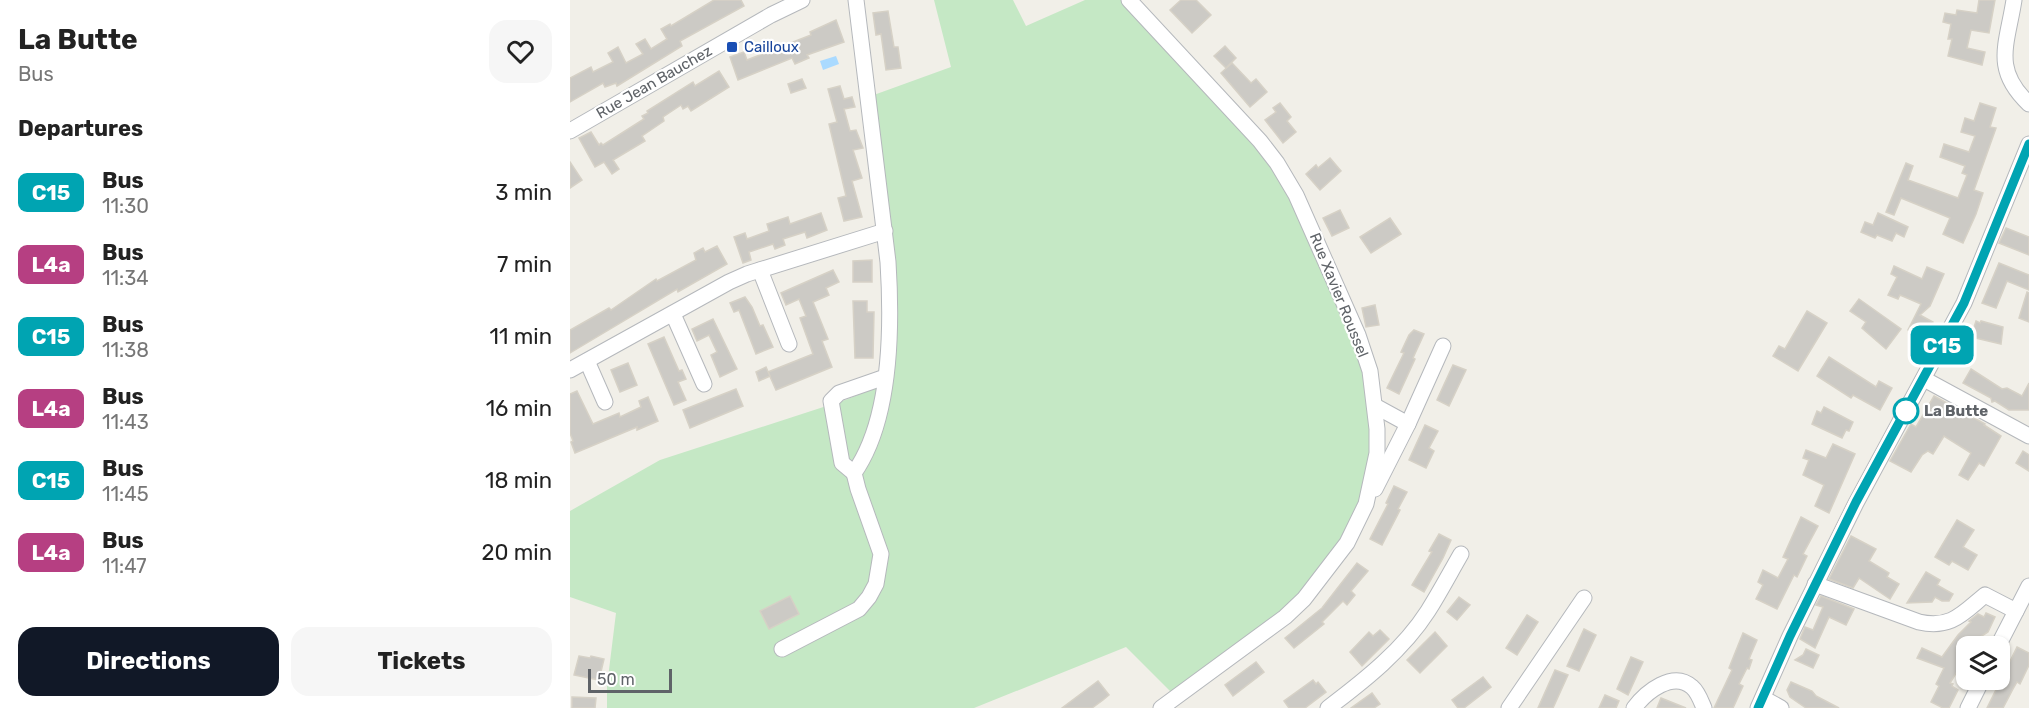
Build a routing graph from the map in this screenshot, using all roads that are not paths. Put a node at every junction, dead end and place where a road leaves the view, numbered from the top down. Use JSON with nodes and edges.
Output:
{"nodes":[{"id":1,"x":802,"y":0,"type":"edge"},
{"id":2,"x":856,"y":0,"type":"edge"},
{"id":3,"x":1129,"y":0,"type":"edge"},
{"id":4,"x":2014,"y":0,"type":"edge"},
{"id":5,"x":2029,"y":104,"type":"edge"},
{"id":6,"x":570,"y":131,"type":"edge"},
{"id":7,"x":2029,"y":144,"type":"edge"},
{"id":8,"x":885,"y":231,"type":"junction"},
{"id":9,"x":760,"y":270,"type":"junction"},
{"id":10,"x":673,"y":314,"type":"junction"},
{"id":11,"x":789,"y":344,"type":"dead end"},
{"id":12,"x":1443,"y":346,"type":"dead end"},
{"id":13,"x":587,"y":361,"type":"junction"},
{"id":14,"x":570,"y":370,"type":"edge"},
{"id":15,"x":885,"y":377,"type":"junction"},
{"id":16,"x":1924,"y":379,"type":"junction"},
{"id":17,"x":704,"y":384,"type":"dead end"},
{"id":18,"x":605,"y":402,"type":"dead end"},
{"id":19,"x":1375,"y":406,"type":"junction"},
{"id":20,"x":1408,"y":424,"type":"junction"},
{"id":21,"x":2029,"y":436,"type":"edge"},
{"id":22,"x":858,"y":467,"type":"junction"},
{"id":23,"x":1366,"y":504,"type":"junction"},
{"id":24,"x":1461,"y":554,"type":"dead end"},
{"id":25,"x":1815,"y":584,"type":"junction"},
{"id":26,"x":2029,"y":586,"type":"edge"},
{"id":27,"x":1584,"y":598,"type":"dead end"},
{"id":28,"x":2016,"y":612,"type":"junction"},
{"id":29,"x":2003,"y":636,"type":"edge"},
{"id":30,"x":783,"y":649,"type":"dead end"},
{"id":31,"x":1977,"y":690,"type":"edge"},
{"id":32,"x":1760,"y":703,"type":"edge"},
{"id":33,"x":1161,"y":708,"type":"edge"},
{"id":34,"x":1328,"y":708,"type":"edge"},
{"id":35,"x":1509,"y":708,"type":"edge"},
{"id":36,"x":1634,"y":708,"type":"edge"},
{"id":37,"x":1704,"y":708,"type":"edge"},
{"id":38,"x":1781,"y":708,"type":"edge"},
{"id":39,"x":1968,"y":708,"type":"edge"}],
"edges":[{"from":1,"to":6,"type":"street","name":"Rue Jean Bauchez"},
{"from":2,"to":8,"type":"street"},
{"from":3,"to":19,"type":"street","name":"Rue Xavier Roussel"},
{"from":4,"to":5,"type":"street"},
{"from":7,"to":16,"type":"street"},
{"from":8,"to":9,"type":"street"},
{"from":8,"to":15,"type":"street"},
{"from":9,"to":10,"type":"street"},
{"from":9,"to":11,"type":"street"},
{"from":10,"to":13,"type":"street"},
{"from":10,"to":17,"type":"street"},
{"from":12,"to":20,"type":"street"},
{"from":13,"to":14,"type":"street"},
{"from":13,"to":18,"type":"street"},
{"from":15,"to":22,"type":"street"},
{"from":15,"to":22,"type":"street"},
{"from":16,"to":21,"type":"street"},
{"from":16,"to":25,"type":"street"},
{"from":19,"to":20,"type":"street"},
{"from":19,"to":23,"type":"street","name":"Rue Xavier Roussel"},
{"from":20,"to":23,"type":"street"},
{"from":22,"to":30,"type":"street"},
{"from":23,"to":33,"type":"street","name":"Rue Xavier Roussel"},
{"from":24,"to":34,"type":"street"},
{"from":25,"to":28,"type":"street"},
{"from":25,"to":32,"type":"street"},
{"from":26,"to":28,"type":"street"},
{"from":27,"to":35,"type":"street"},
{"from":28,"to":29,"type":"street"},
{"from":31,"to":39,"type":"street"},
{"from":32,"to":38,"type":"street"},
{"from":36,"to":37,"type":"street"}]}
